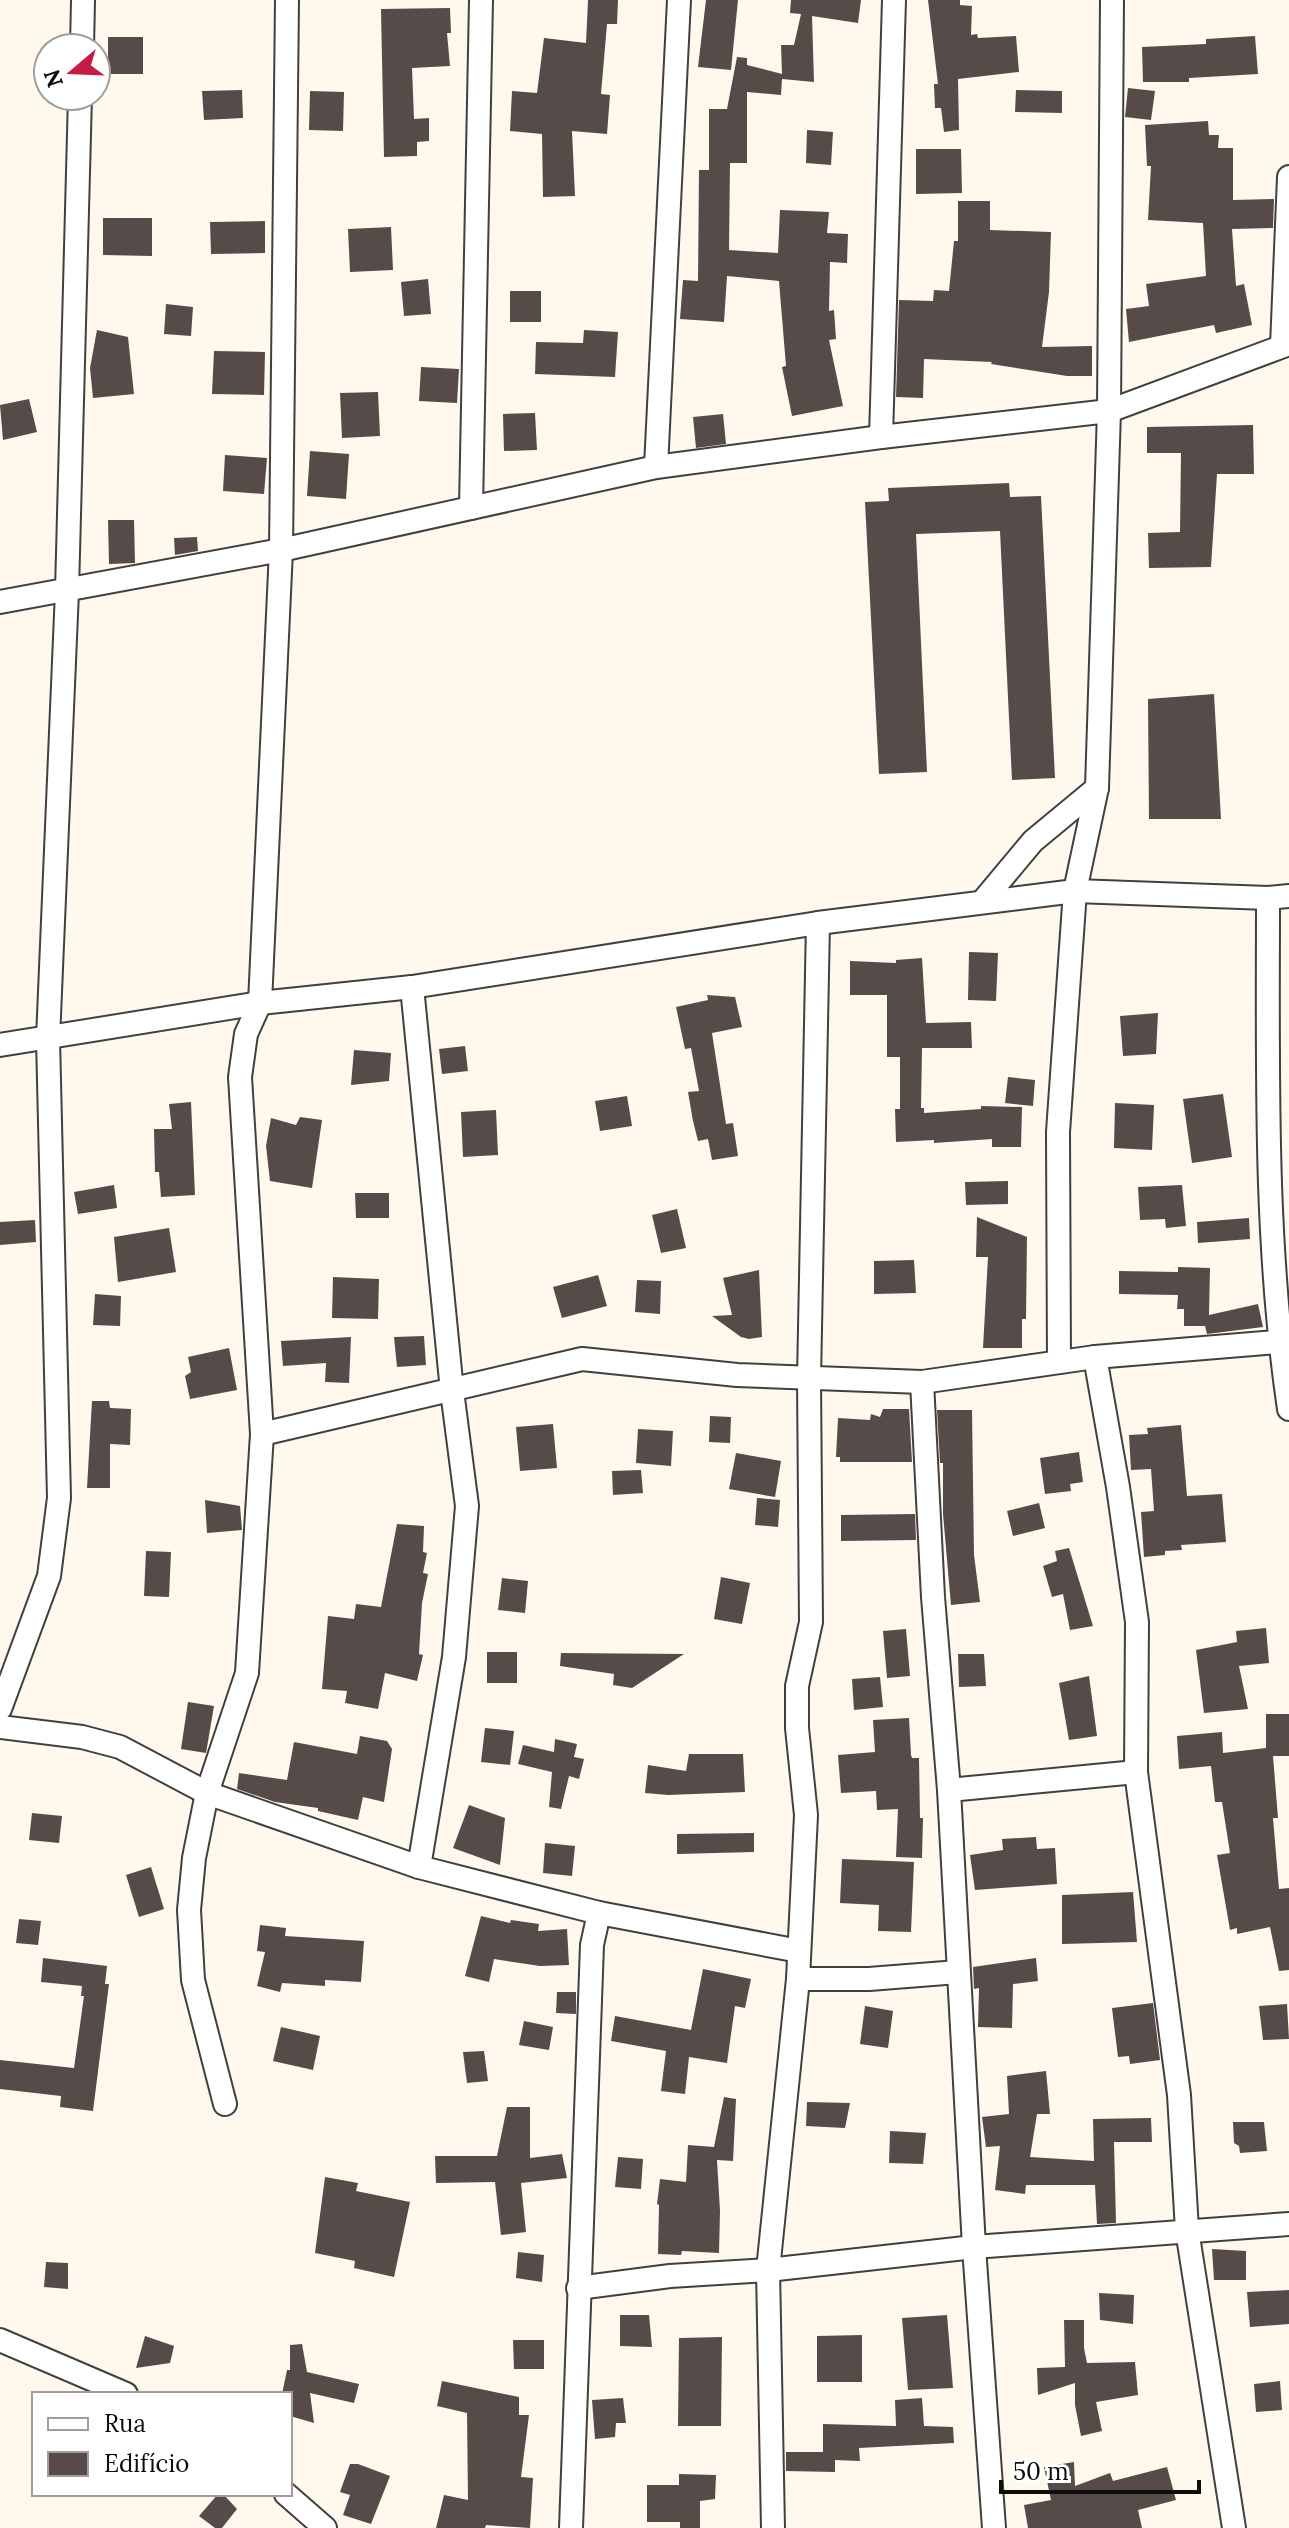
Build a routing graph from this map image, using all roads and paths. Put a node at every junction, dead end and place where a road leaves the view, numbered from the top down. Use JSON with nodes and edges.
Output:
{"nodes":[{"id":1,"x":83,"y":0,"type":"edge"},
{"id":2,"x":287,"y":0,"type":"edge"},
{"id":3,"x":481,"y":0,"type":"edge"},
{"id":4,"x":679,"y":0,"type":"edge"},
{"id":5,"x":894,"y":0,"type":"edge"},
{"id":6,"x":1112,"y":0,"type":"edge"},
{"id":7,"x":82,"y":32,"type":"edge"},
{"id":8,"x":80,"y":112,"type":"edge"},
{"id":9,"x":1289,"y":177,"type":"edge"},
{"id":10,"x":1285,"y":345,"type":"edge"},
{"id":11,"x":1109,"y":411,"type":"junction"},
{"id":12,"x":881,"y":437,"type":"junction"},
{"id":13,"x":656,"y":467,"type":"junction"},
{"id":14,"x":471,"y":508,"type":"junction"},
{"id":15,"x":281,"y":550,"type":"junction"},
{"id":16,"x":67,"y":591,"type":"junction"},
{"id":17,"x":0,"y":602,"type":"edge"},
{"id":18,"x":1097,"y":788,"type":"junction"},
{"id":19,"x":1075,"y":891,"type":"junction"},
{"id":20,"x":1278,"y":897,"type":"edge"},
{"id":21,"x":982,"y":902,"type":"junction"},
{"id":22,"x":818,"y":923,"type":"junction"},
{"id":23,"x":412,"y":987,"type":"junction"},
{"id":24,"x":260,"y":1003,"type":"junction"},
{"id":25,"x":48,"y":1039,"type":"junction"},
{"id":26,"x":0,"y":1045,"type":"edge"},
{"id":27,"x":1284,"y":1342,"type":"edge"},
{"id":28,"x":1095,"y":1357,"type":"junction"},
{"id":29,"x":1059,"y":1362,"type":"junction"},
{"id":30,"x":809,"y":1379,"type":"junction"},
{"id":31,"x":922,"y":1382,"type":"junction"},
{"id":32,"x":452,"y":1391,"type":"junction"},
{"id":33,"x":1289,"y":1409,"type":"edge"},
{"id":34,"x":262,"y":1434,"type":"junction"},
{"id":35,"x":0,"y":1709,"type":"edge"},
{"id":36,"x":0,"y":1727,"type":"edge"},
{"id":37,"x":1136,"y":1772,"type":"junction"},
{"id":38,"x":949,"y":1790,"type":"junction"},
{"id":39,"x":207,"y":1793,"type":"junction"},
{"id":40,"x":419,"y":1867,"type":"junction"},
{"id":41,"x":599,"y":1913,"type":"junction"},
{"id":42,"x":799,"y":1951,"type":"junction"},
{"id":43,"x":958,"y":1972,"type":"junction"},
{"id":44,"x":798,"y":1979,"type":"junction"},
{"id":45,"x":225,"y":2104,"type":"dead end"},
{"id":46,"x":1289,"y":2224,"type":"edge"},
{"id":47,"x":1187,"y":2230,"type":"junction"},
{"id":48,"x":974,"y":2247,"type":"junction"},
{"id":49,"x":768,"y":2270,"type":"junction"},
{"id":50,"x":578,"y":2288,"type":"junction"},
{"id":51,"x":0,"y":2340,"type":"edge"},
{"id":52,"x":121,"y":2392,"type":"edge"},
{"id":53,"x":288,"y":2496,"type":"edge"},
{"id":54,"x":325,"y":2528,"type":"edge"},
{"id":55,"x":571,"y":2528,"type":"edge"},
{"id":56,"x":773,"y":2528,"type":"edge"},
{"id":57,"x":994,"y":2528,"type":"edge"},
{"id":58,"x":1234,"y":2528,"type":"edge"}],
"edges":[{"from":1,"to":7,"type":"street"},
{"from":2,"to":15,"type":"street"},
{"from":3,"to":14,"type":"street"},
{"from":4,"to":13,"type":"street"},
{"from":5,"to":12,"type":"street"},
{"from":6,"to":11,"type":"street"},
{"from":8,"to":16,"type":"street"},
{"from":9,"to":10,"type":"street"},
{"from":10,"to":11,"type":"street"},
{"from":11,"to":12,"type":"street"},
{"from":11,"to":18,"type":"street"},
{"from":12,"to":13,"type":"street"},
{"from":13,"to":14,"type":"street"},
{"from":14,"to":15,"type":"street"},
{"from":15,"to":16,"type":"street"},
{"from":15,"to":24,"type":"street"},
{"from":16,"to":17,"type":"street"},
{"from":16,"to":25,"type":"street"},
{"from":18,"to":19,"type":"street"},
{"from":18,"to":21,"type":"street"},
{"from":19,"to":20,"type":"street"},
{"from":19,"to":21,"type":"street"},
{"from":19,"to":29,"type":"street"},
{"from":20,"to":27,"type":"street"},
{"from":21,"to":22,"type":"street"},
{"from":22,"to":23,"type":"street"},
{"from":22,"to":30,"type":"street"},
{"from":23,"to":24,"type":"street"},
{"from":23,"to":32,"type":"street"},
{"from":24,"to":25,"type":"street"},
{"from":24,"to":34,"type":"street"},
{"from":25,"to":26,"type":"street"},
{"from":25,"to":35,"type":"street"},
{"from":27,"to":28,"type":"street"},
{"from":27,"to":33,"type":"street"},
{"from":28,"to":29,"type":"street"},
{"from":28,"to":37,"type":"street"},
{"from":29,"to":31,"type":"street"},
{"from":30,"to":31,"type":"street"},
{"from":30,"to":32,"type":"street"},
{"from":30,"to":42,"type":"street"},
{"from":31,"to":38,"type":"street"},
{"from":32,"to":34,"type":"street"},
{"from":32,"to":40,"type":"street"},
{"from":34,"to":39,"type":"street"},
{"from":36,"to":39,"type":"street"},
{"from":37,"to":38,"type":"street"},
{"from":37,"to":47,"type":"street"},
{"from":38,"to":43,"type":"street"},
{"from":39,"to":40,"type":"street"},
{"from":39,"to":45,"type":"street"},
{"from":40,"to":41,"type":"street"},
{"from":41,"to":42,"type":"street"},
{"from":41,"to":50,"type":"street"},
{"from":42,"to":44,"type":"street"},
{"from":43,"to":44,"type":"street"},
{"from":43,"to":48,"type":"street"},
{"from":44,"to":49,"type":"street"},
{"from":46,"to":47,"type":"street"},
{"from":47,"to":48,"type":"street"},
{"from":47,"to":58,"type":"street"},
{"from":48,"to":49,"type":"street"},
{"from":48,"to":57,"type":"street"},
{"from":49,"to":50,"type":"street"},
{"from":49,"to":56,"type":"street"},
{"from":50,"to":55,"type":"street"},
{"from":51,"to":52,"type":"street"},
{"from":53,"to":54,"type":"street"}]}
